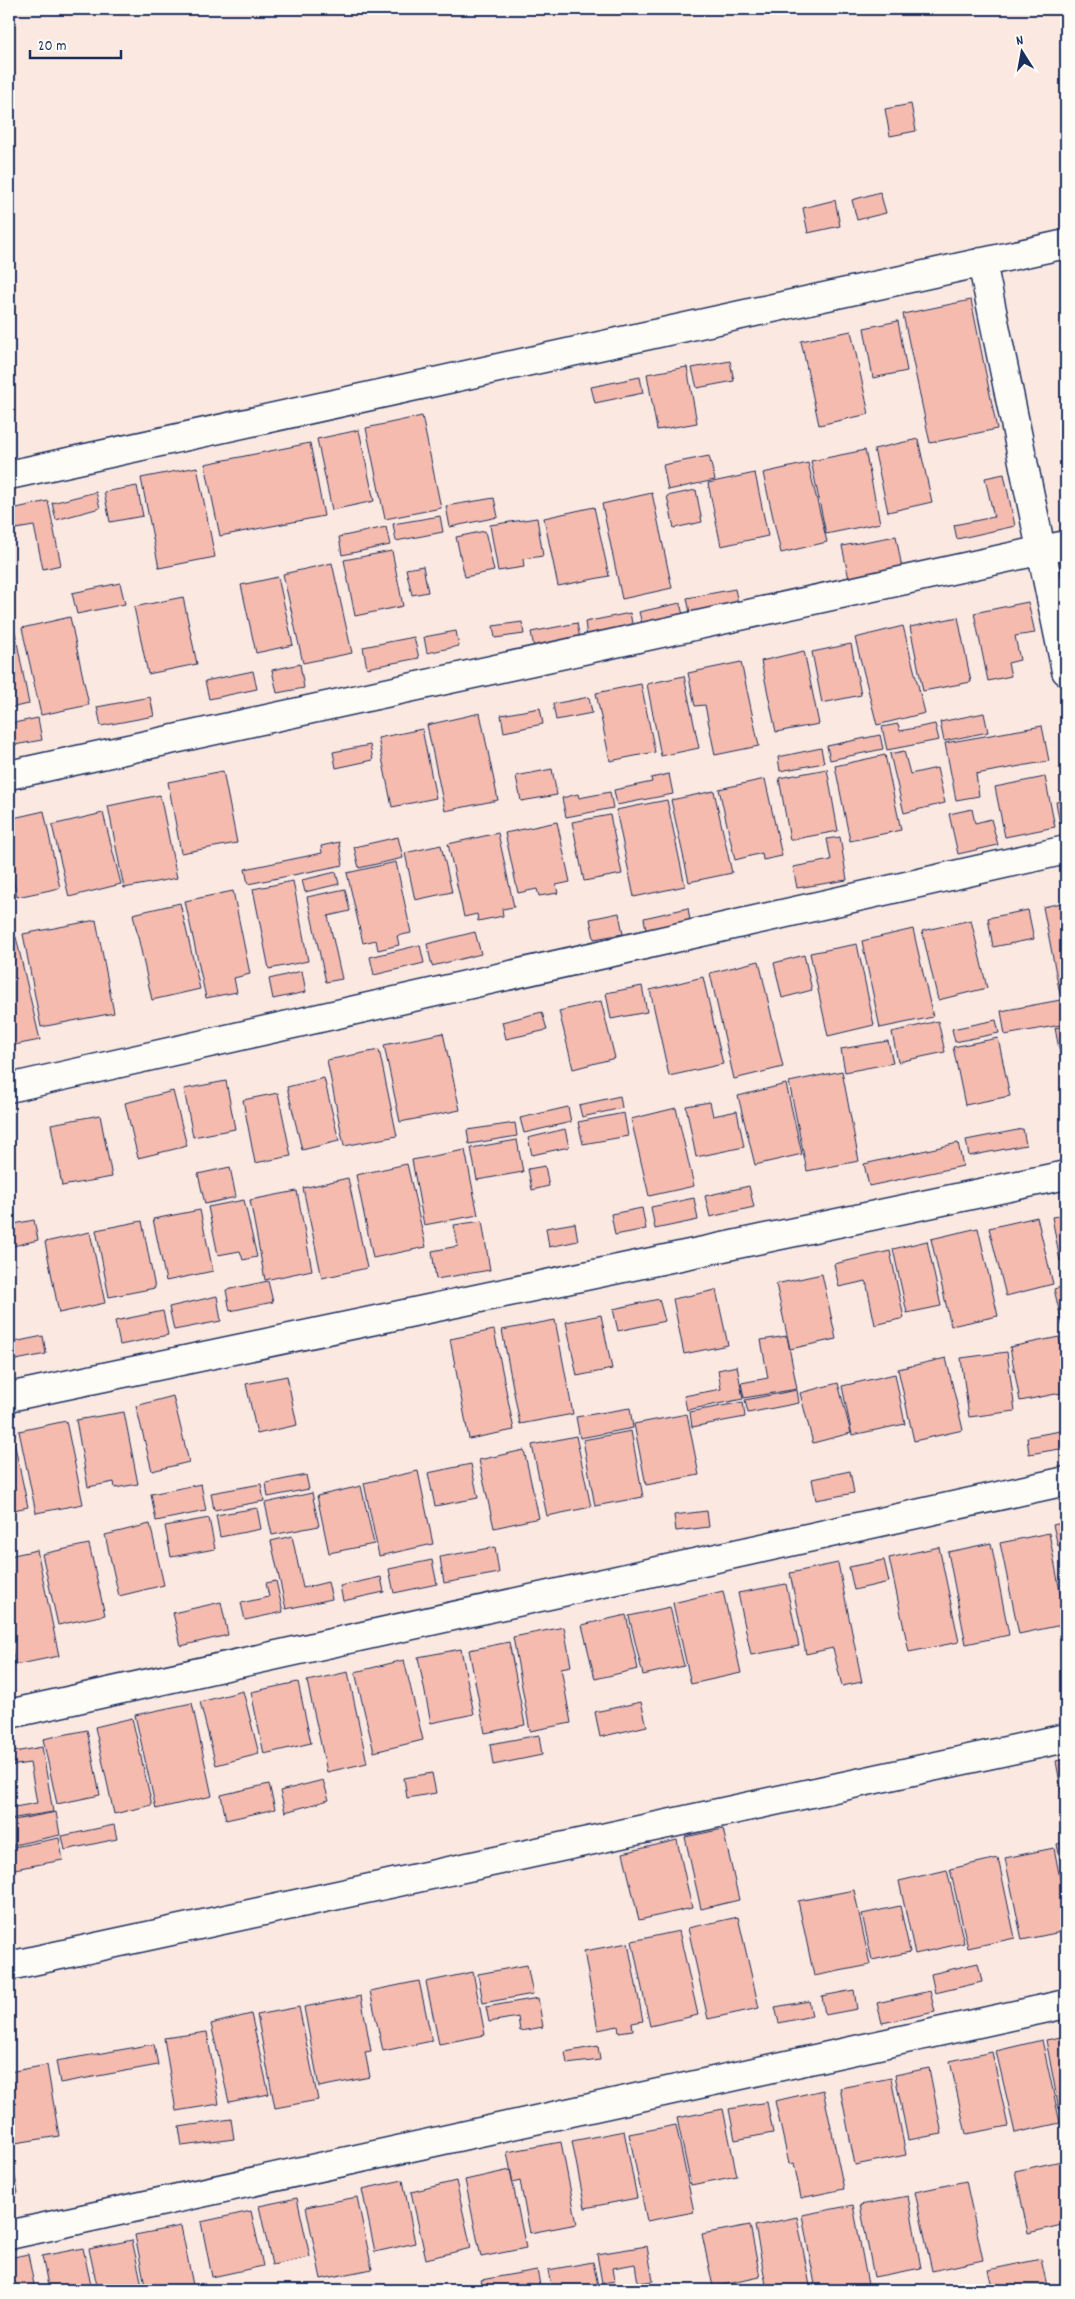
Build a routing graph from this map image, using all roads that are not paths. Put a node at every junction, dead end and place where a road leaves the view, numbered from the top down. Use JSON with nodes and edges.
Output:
{"nodes":[{"id":1,"x":1066,"y":244,"type":"edge"},
{"id":2,"x":982,"y":262,"type":"junction"},
{"id":3,"x":9,"y":475,"type":"edge"},
{"id":4,"x":1053,"y":547,"type":"edge"},
{"id":5,"x":1066,"y":671,"type":"edge"},
{"id":6,"x":9,"y":775,"type":"edge"},
{"id":7,"x":1066,"y":850,"type":"edge"},
{"id":8,"x":9,"y":1088,"type":"edge"},
{"id":9,"x":1066,"y":1175,"type":"edge"},
{"id":10,"x":9,"y":1397,"type":"edge"},
{"id":11,"x":1066,"y":1481,"type":"edge"},
{"id":12,"x":9,"y":1714,"type":"edge"},
{"id":13,"x":1066,"y":1738,"type":"edge"},
{"id":14,"x":9,"y":1966,"type":"edge"},
{"id":15,"x":1066,"y":2004,"type":"edge"},
{"id":16,"x":9,"y":2235,"type":"edge"}],
"edges":[{"from":1,"to":2,"type":"street"},
{"from":2,"to":3,"type":"street"},
{"from":2,"to":4,"type":"street"},
{"from":4,"to":5,"type":"street"},
{"from":4,"to":6,"type":"street"},
{"from":7,"to":8,"type":"street"},
{"from":9,"to":10,"type":"street"},
{"from":11,"to":12,"type":"street"},
{"from":13,"to":14,"type":"street"},
{"from":15,"to":16,"type":"street"}]}
